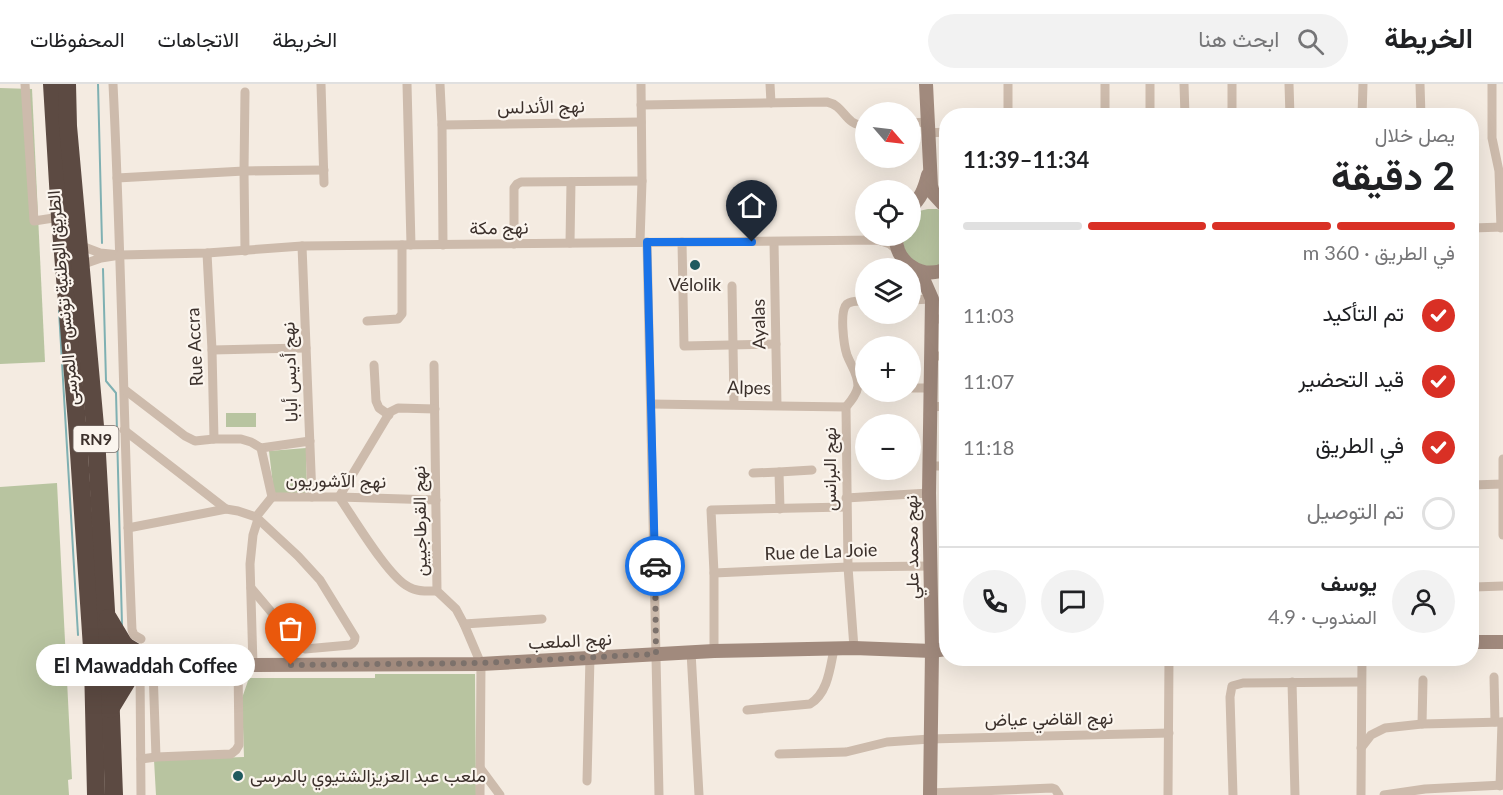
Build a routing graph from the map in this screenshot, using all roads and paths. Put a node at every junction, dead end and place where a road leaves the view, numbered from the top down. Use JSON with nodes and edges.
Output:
{"nodes":[{"id":1,"x":25,"y":84,"type":"edge"},
{"id":2,"x":51,"y":84,"type":"edge"},
{"id":3,"x":67,"y":84,"type":"edge"},
{"id":4,"x":72,"y":84,"type":"edge"},
{"id":5,"x":113,"y":84,"type":"edge"},
{"id":6,"x":321,"y":84,"type":"edge"},
{"id":7,"x":408,"y":84,"type":"edge"},
{"id":8,"x":440,"y":84,"type":"edge"},
{"id":9,"x":641,"y":84,"type":"edge"},
{"id":10,"x":770,"y":84,"type":"edge"},
{"id":11,"x":926,"y":84,"type":"edge"},
{"id":12,"x":1008,"y":84,"type":"edge"},
{"id":13,"x":1105,"y":84,"type":"edge"},
{"id":14,"x":1150,"y":84,"type":"edge"},
{"id":15,"x":1184,"y":84,"type":"edge"},
{"id":16,"x":1232,"y":84,"type":"edge"},
{"id":17,"x":1289,"y":84,"type":"edge"},
{"id":18,"x":1363,"y":84,"type":"edge"},
{"id":19,"x":1420,"y":84,"type":"edge"},
{"id":20,"x":1492,"y":84,"type":"edge"},
{"id":21,"x":244,"y":92,"type":"dead end"},
{"id":22,"x":771,"y":103,"type":"junction"},
{"id":23,"x":641,"y":105,"type":"junction"},
{"id":24,"x":1008,"y":108,"type":"edge"},
{"id":25,"x":1105,"y":108,"type":"edge"},
{"id":26,"x":1150,"y":108,"type":"edge"},
{"id":27,"x":1185,"y":108,"type":"edge"},
{"id":28,"x":1232,"y":108,"type":"edge"},
{"id":29,"x":1290,"y":108,"type":"edge"},
{"id":30,"x":1362,"y":108,"type":"edge"},
{"id":31,"x":1420,"y":108,"type":"edge"},
{"id":32,"x":641,"y":122,"type":"junction"},
{"id":33,"x":855,"y":124,"type":"edge"},
{"id":34,"x":442,"y":125,"type":"junction"},
{"id":35,"x":921,"y":125,"type":"edge"},
{"id":36,"x":68,"y":126,"type":"junction"},
{"id":37,"x":928,"y":127,"type":"junction"},
{"id":38,"x":939,"y":130,"type":"edge"},
{"id":39,"x":1503,"y":137,"type":"edge"},
{"id":40,"x":1492,"y":138,"type":"junction"},
{"id":41,"x":929,"y":167,"type":"junction"},
{"id":42,"x":324,"y":170,"type":"junction"},
{"id":43,"x":244,"y":171,"type":"junction"},
{"id":44,"x":117,"y":178,"type":"junction"},
{"id":45,"x":642,"y":181,"type":"junction"},
{"id":46,"x":570,"y":182,"type":"junction"},
{"id":47,"x":324,"y":183,"type":"dead end"},
{"id":48,"x":921,"y":198,"type":"edge"},
{"id":49,"x":939,"y":199,"type":"edge"},
{"id":50,"x":921,"y":204,"type":"edge"},
{"id":51,"x":939,"y":204,"type":"edge"},
{"id":52,"x":60,"y":217,"type":"junction"},
{"id":53,"x":1479,"y":228,"type":"edge"},
{"id":54,"x":1502,"y":228,"type":"edge"},
{"id":55,"x":855,"y":240,"type":"edge"},
{"id":56,"x":644,"y":242,"type":"junction"},
{"id":57,"x":682,"y":242,"type":"junction"},
{"id":58,"x":774,"y":242,"type":"junction"},
{"id":59,"x":570,"y":243,"type":"junction"},
{"id":60,"x":514,"y":244,"type":"junction"},
{"id":61,"x":79,"y":245,"type":"junction"},
{"id":62,"x":406,"y":245,"type":"junction"},
{"id":63,"x":443,"y":245,"type":"junction"},
{"id":64,"x":302,"y":246,"type":"junction"},
{"id":65,"x":893,"y":246,"type":"edge"},
{"id":66,"x":897,"y":246,"type":"edge"},
{"id":67,"x":245,"y":251,"type":"junction"},
{"id":68,"x":899,"y":251,"type":"junction"},
{"id":69,"x":207,"y":253,"type":"junction"},
{"id":70,"x":120,"y":255,"type":"junction"},
{"id":71,"x":903,"y":258,"type":"edge"},
{"id":72,"x":81,"y":265,"type":"junction"},
{"id":73,"x":921,"y":272,"type":"edge"},
{"id":74,"x":939,"y":272,"type":"edge"},
{"id":75,"x":921,"y":277,"type":"edge"},
{"id":76,"x":939,"y":283,"type":"edge"},
{"id":77,"x":732,"y":286,"type":"dead end"},
{"id":78,"x":932,"y":299,"type":"junction"},
{"id":79,"x":921,"y":300,"type":"edge"},
{"id":80,"x":855,"y":302,"type":"edge"},
{"id":81,"x":939,"y":319,"type":"edge"},
{"id":82,"x":367,"y":321,"type":"dead end"},
{"id":83,"x":776,"y":344,"type":"junction"},
{"id":84,"x":733,"y":345,"type":"junction"},
{"id":85,"x":306,"y":348,"type":"junction"},
{"id":86,"x":212,"y":351,"type":"junction"},
{"id":87,"x":931,"y":356,"type":"junction"},
{"id":88,"x":939,"y":356,"type":"edge"},
{"id":89,"x":374,"y":365,"type":"dead end"},
{"id":90,"x":434,"y":365,"type":"dead end"},
{"id":91,"x":855,"y":370,"type":"edge"},
{"id":92,"x":921,"y":388,"type":"edge"},
{"id":93,"x":930,"y":388,"type":"junction"},
{"id":94,"x":125,"y":390,"type":"junction"},
{"id":95,"x":855,"y":396,"type":"edge"},
{"id":96,"x":651,"y":404,"type":"junction"},
{"id":97,"x":734,"y":404,"type":"junction"},
{"id":98,"x":777,"y":405,"type":"junction"},
{"id":99,"x":939,"y":406,"type":"edge"},
{"id":100,"x":846,"y":407,"type":"junction"},
{"id":101,"x":931,"y":407,"type":"junction"},
{"id":102,"x":435,"y":409,"type":"junction"},
{"id":103,"x":388,"y":415,"type":"junction"},
{"id":104,"x":124,"y":429,"type":"junction"},
{"id":105,"x":214,"y":439,"type":"junction"},
{"id":106,"x":310,"y":441,"type":"junction"},
{"id":107,"x":261,"y":448,"type":"junction"},
{"id":108,"x":1503,"y":459,"type":"edge"},
{"id":109,"x":929,"y":466,"type":"junction"},
{"id":110,"x":939,"y":466,"type":"edge"},
{"id":111,"x":812,"y":470,"type":"dead end"},
{"id":112,"x":779,"y":472,"type":"junction"},
{"id":113,"x":753,"y":473,"type":"dead end"},
{"id":114,"x":1503,"y":484,"type":"edge"},
{"id":115,"x":1479,"y":485,"type":"edge"},
{"id":116,"x":929,"y":493,"type":"junction"},
{"id":117,"x":272,"y":497,"type":"junction"},
{"id":118,"x":312,"y":497,"type":"junction"},
{"id":119,"x":339,"y":497,"type":"junction"},
{"id":120,"x":436,"y":500,"type":"junction"},
{"id":121,"x":846,"y":503,"type":"junction"},
{"id":122,"x":226,"y":509,"type":"junction"},
{"id":123,"x":780,"y":509,"type":"junction"},
{"id":124,"x":257,"y":518,"type":"junction"},
{"id":125,"x":128,"y":528,"type":"junction"},
{"id":126,"x":1503,"y":535,"type":"edge"},
{"id":127,"x":930,"y":566,"type":"junction"},
{"id":128,"x":848,"y":567,"type":"junction"},
{"id":129,"x":714,"y":573,"type":"junction"},
{"id":130,"x":1503,"y":586,"type":"edge"},
{"id":131,"x":1479,"y":587,"type":"edge"},
{"id":132,"x":251,"y":588,"type":"junction"},
{"id":133,"x":437,"y":591,"type":"junction"},
{"id":134,"x":106,"y":615,"type":"junction"},
{"id":135,"x":542,"y":619,"type":"dead end"},
{"id":136,"x":464,"y":624,"type":"junction"},
{"id":137,"x":141,"y":639,"type":"dead end"},
{"id":138,"x":1479,"y":642,"type":"edge"},
{"id":139,"x":1503,"y":642,"type":"edge"},
{"id":140,"x":854,"y":648,"type":"junction"},
{"id":141,"x":834,"y":649,"type":"junction"},
{"id":142,"x":939,"y":650,"type":"edge"},
{"id":143,"x":714,"y":651,"type":"junction"},
{"id":144,"x":691,"y":652,"type":"junction"},
{"id":145,"x":656,"y":654,"type":"junction"},
{"id":146,"x":590,"y":657,"type":"junction"},
{"id":147,"x":481,"y":663,"type":"junction"},
{"id":148,"x":238,"y":665,"type":"junction"},
{"id":149,"x":253,"y":665,"type":"junction"},
{"id":150,"x":1169,"y":666,"type":"edge"},
{"id":151,"x":1362,"y":666,"type":"edge"},
{"id":152,"x":101,"y":667,"type":"junction"},
{"id":153,"x":145,"y":668,"type":"junction"},
{"id":154,"x":1494,"y":677,"type":"dead end"},
{"id":155,"x":1423,"y":680,"type":"dead end"},
{"id":156,"x":1292,"y":682,"type":"junction"},
{"id":157,"x":1361,"y":682,"type":"junction"},
{"id":158,"x":110,"y":709,"type":"junction"},
{"id":159,"x":747,"y":710,"type":"dead end"},
{"id":160,"x":1500,"y":722,"type":"edge"},
{"id":161,"x":1422,"y":724,"type":"junction"},
{"id":162,"x":1168,"y":732,"type":"junction"},
{"id":163,"x":930,"y":739,"type":"junction"},
{"id":164,"x":1361,"y":748,"type":"junction"},
{"id":165,"x":778,"y":754,"type":"dead end"},
{"id":166,"x":1502,"y":754,"type":"edge"},
{"id":167,"x":156,"y":757,"type":"junction"},
{"id":168,"x":141,"y":759,"type":"junction"},
{"id":169,"x":480,"y":768,"type":"junction"},
{"id":170,"x":587,"y":781,"type":"dead end"},
{"id":171,"x":1502,"y":785,"type":"edge"},
{"id":172,"x":996,"y":792,"type":"edge"},
{"id":173,"x":930,"y":794,"type":"edge"},
{"id":174,"x":96,"y":795,"type":"edge"},
{"id":175,"x":114,"y":795,"type":"edge"},
{"id":176,"x":141,"y":795,"type":"edge"},
{"id":177,"x":480,"y":795,"type":"edge"},
{"id":178,"x":500,"y":795,"type":"edge"},
{"id":179,"x":659,"y":795,"type":"edge"},
{"id":180,"x":699,"y":795,"type":"edge"},
{"id":181,"x":1059,"y":795,"type":"edge"},
{"id":182,"x":1168,"y":795,"type":"edge"},
{"id":183,"x":1233,"y":795,"type":"edge"},
{"id":184,"x":1295,"y":795,"type":"edge"},
{"id":185,"x":1361,"y":795,"type":"edge"},
{"id":186,"x":1384,"y":795,"type":"edge"}],
"edges":[{"from":1,"to":52,"type":"street"},
{"from":2,"to":52,"type":"highway","name":"الطريق الوطنية تونس - المرسى","number":"RN9"},
{"from":3,"to":36,"type":"highway","name":"الطريق الوطنية تونس - المرسى","number":"RN9"},
{"from":4,"to":36,"type":"highway"},
{"from":5,"to":44,"type":"street"},
{"from":6,"to":42,"type":"street"},
{"from":7,"to":62,"type":"street"},
{"from":8,"to":34,"type":"street"},
{"from":9,"to":23,"type":"street"},
{"from":10,"to":22,"type":"street"},
{"from":11,"to":37,"type":"street"},
{"from":12,"to":24,"type":"street"},
{"from":13,"to":25,"type":"street"},
{"from":14,"to":26,"type":"street"},
{"from":15,"to":27,"type":"street"},
{"from":16,"to":28,"type":"street"},
{"from":17,"to":29,"type":"street"},
{"from":18,"to":30,"type":"street"},
{"from":19,"to":31,"type":"street"},
{"from":20,"to":40,"type":"street"},
{"from":21,"to":43,"type":"street"},
{"from":22,"to":23,"type":"street"},
{"from":22,"to":33,"type":"street"},
{"from":23,"to":32,"type":"street"},
{"from":32,"to":34,"type":"street","name":"نهج الأندلس"},
{"from":32,"to":45,"type":"street"},
{"from":34,"to":63,"type":"street"},
{"from":35,"to":37,"type":"street"},
{"from":36,"to":61,"type":"highway","name":"الطريق الوطنية تونس - المرسى","number":"RN9"},
{"from":37,"to":38,"type":"street"},
{"from":37,"to":41,"type":"street"},
{"from":39,"to":40,"type":"street"},
{"from":40,"to":54,"type":"street"},
{"from":41,"to":48,"type":"street"},
{"from":41,"to":49,"type":"street"},
{"from":42,"to":43,"type":"street"},
{"from":42,"to":47,"type":"street"},
{"from":43,"to":44,"type":"street"},
{"from":43,"to":67,"type":"street"},
{"from":44,"to":70,"type":"street"},
{"from":45,"to":46,"type":"street"},
{"from":45,"to":56,"type":"street"},
{"from":46,"to":59,"type":"street"},
{"from":46,"to":60,"type":"street"},
{"from":50,"to":51,"type":"street"},
{"from":52,"to":152,"type":"highway","name":"الطريق الوطنية تونس - المرسى","number":"RN9"},
{"from":53,"to":54,"type":"street"},
{"from":55,"to":58,"type":"street","name":"نهج مكة"},
{"from":56,"to":57,"type":"street","name":"نهج مكة"},
{"from":56,"to":59,"type":"street","name":"نهج مكة"},
{"from":56,"to":96,"type":"street"},
{"from":57,"to":58,"type":"street","name":"نهج مكة"},
{"from":57,"to":84,"type":"street"},
{"from":58,"to":83,"type":"street","name":"Ayalas"},
{"from":59,"to":60,"type":"street","name":"نهج مكة"},
{"from":60,"to":63,"type":"street","name":"نهج مكة"},
{"from":61,"to":70,"type":"street"},
{"from":61,"to":72,"type":"highway","name":"الطريق الوطنية تونس - المرسى","number":"RN9"},
{"from":62,"to":63,"type":"street","name":"نهج مكة"},
{"from":62,"to":64,"type":"street","name":"نهج مكة"},
{"from":62,"to":82,"type":"street"},
{"from":64,"to":67,"type":"street","name":"نهج مكة"},
{"from":64,"to":85,"type":"street","name":"نهج أديس أبابا"},
{"from":65,"to":68,"type":"street"},
{"from":66,"to":68,"type":"street"},
{"from":67,"to":69,"type":"street","name":"نهج مكة"},
{"from":68,"to":71,"type":"street"},
{"from":69,"to":70,"type":"street","name":"نهج مكة"},
{"from":69,"to":86,"type":"street","name":"Rue Accra"},
{"from":70,"to":72,"type":"street"},
{"from":70,"to":94,"type":"street"},
{"from":72,"to":134,"type":"highway","name":"الطريق الوطنية تونس - المرسى","number":"RN9"},
{"from":73,"to":74,"type":"street"},
{"from":75,"to":78,"type":"street"},
{"from":76,"to":78,"type":"street"},
{"from":77,"to":84,"type":"street"},
{"from":78,"to":79,"type":"street"},
{"from":78,"to":81,"type":"street","name":"نهج محمد علي"},
{"from":80,"to":91,"type":"street","name":"نهج البرانس"},
{"from":81,"to":87,"type":"street","name":"نهج محمد علي"},
{"from":83,"to":84,"type":"street"},
{"from":83,"to":98,"type":"street","name":"Ayalas"},
{"from":84,"to":97,"type":"street"},
{"from":85,"to":86,"type":"street"},
{"from":85,"to":106,"type":"street","name":"نهج أديس أبابا"},
{"from":86,"to":105,"type":"street","name":"Rue Accra"},
{"from":87,"to":88,"type":"street"},
{"from":87,"to":93,"type":"street","name":"نهج محمد علي"},
{"from":89,"to":103,"type":"street"},
{"from":90,"to":102,"type":"street","name":"نهج القرطاجيين"},
{"from":92,"to":93,"type":"street"},
{"from":93,"to":101,"type":"street","name":"نهج محمد علي"},
{"from":94,"to":104,"type":"street"},
{"from":94,"to":105,"type":"street"},
{"from":95,"to":100,"type":"street","name":"نهج البرانس"},
{"from":96,"to":97,"type":"street","name":"Alpes"},
{"from":96,"to":145,"type":"street"},
{"from":97,"to":98,"type":"street","name":"Alpes"},
{"from":98,"to":100,"type":"street","name":"Alpes"},
{"from":99,"to":101,"type":"street"},
{"from":100,"to":121,"type":"street","name":"نهج البرانس"},
{"from":101,"to":109,"type":"street","name":"نهج محمد علي"},
{"from":102,"to":103,"type":"street"},
{"from":102,"to":120,"type":"street","name":"نهج القرطاجيين"},
{"from":103,"to":119,"type":"street"},
{"from":104,"to":122,"type":"street"},
{"from":104,"to":125,"type":"street"},
{"from":105,"to":107,"type":"street"},
{"from":106,"to":107,"type":"street"},
{"from":106,"to":118,"type":"street","name":"نهج أديس أبابا"},
{"from":107,"to":117,"type":"street"},
{"from":108,"to":114,"type":"street"},
{"from":109,"to":110,"type":"street"},
{"from":109,"to":116,"type":"street","name":"نهج محمد علي"},
{"from":111,"to":112,"type":"street"},
{"from":112,"to":113,"type":"street"},
{"from":112,"to":123,"type":"street"},
{"from":114,"to":115,"type":"street"},
{"from":114,"to":126,"type":"street"},
{"from":116,"to":121,"type":"street"},
{"from":116,"to":127,"type":"street","name":"نهج محمد علي"},
{"from":117,"to":118,"type":"street","name":"نهج الآشوريون"},
{"from":117,"to":124,"type":"street"},
{"from":118,"to":119,"type":"street","name":"نهج الآشوريون"},
{"from":119,"to":120,"type":"street","name":"نهج الآشوريون"},
{"from":119,"to":133,"type":"street"},
{"from":120,"to":133,"type":"street","name":"نهج القرطاجيين"},
{"from":121,"to":123,"type":"street"},
{"from":121,"to":128,"type":"street","name":"نهج البرانس"},
{"from":122,"to":124,"type":"street"},
{"from":122,"to":125,"type":"street"},
{"from":123,"to":129,"type":"street"},
{"from":124,"to":132,"type":"street"},
{"from":124,"to":132,"type":"street"},
{"from":125,"to":137,"type":"street"},
{"from":127,"to":128,"type":"street","name":"Rue de La Joie"},
{"from":127,"to":142,"type":"street","name":"نهج محمد علي"},
{"from":128,"to":129,"type":"street","name":"Rue de La Joie"},
{"from":128,"to":140,"type":"street","name":"نهج البرانس"},
{"from":129,"to":143,"type":"street"},
{"from":130,"to":131,"type":"street"},
{"from":132,"to":149,"type":"street"},
{"from":133,"to":136,"type":"street","name":"نهج القرطاجيين"},
{"from":134,"to":152,"type":"highway","name":"الطريق الوطنية تونس - المرسى","number":"RN9"},
{"from":134,"to":153,"type":"highway"},
{"from":135,"to":136,"type":"street"},
{"from":136,"to":147,"type":"street","name":"نهج القرطاجيين"},
{"from":138,"to":139,"type":"street"},
{"from":140,"to":141,"type":"street","name":"نهج الملعب"},
{"from":140,"to":142,"type":"street","name":"نهج الملعب"},
{"from":141,"to":143,"type":"street","name":"نهج الملعب"},
{"from":141,"to":159,"type":"street"},
{"from":142,"to":163,"type":"street","name":"نهج محمد علي"},
{"from":143,"to":144,"type":"street","name":"نهج الملعب"},
{"from":144,"to":145,"type":"street","name":"نهج الملعب"},
{"from":144,"to":180,"type":"street"},
{"from":145,"to":146,"type":"street","name":"نهج الملعب"},
{"from":145,"to":179,"type":"street"},
{"from":146,"to":147,"type":"street","name":"نهج الملعب"},
{"from":146,"to":170,"type":"street"},
{"from":147,"to":149,"type":"street","name":"نهج الملعب"},
{"from":147,"to":169,"type":"street"},
{"from":148,"to":149,"type":"street","name":"نهج الملعب"},
{"from":148,"to":153,"type":"street","name":"نهج الملعب"},
{"from":148,"to":167,"type":"street"},
{"from":150,"to":162,"type":"street"},
{"from":151,"to":157,"type":"street"},
{"from":152,"to":153,"type":"street","name":"نهج الملعب"},
{"from":152,"to":158,"type":"highway","name":"الطريق الوطنية تونس - المرسى","number":"RN9"},
{"from":152,"to":174,"type":"highway","name":"الطريق الوطنية تونس - المرسى","number":"RN9"},
{"from":153,"to":158,"type":"highway"},
{"from":153,"to":167,"type":"street"},
{"from":153,"to":168,"type":"street"},
{"from":154,"to":160,"type":"street"},
{"from":155,"to":161,"type":"street"},
{"from":156,"to":157,"type":"street"},
{"from":156,"to":183,"type":"street"},
{"from":156,"to":184,"type":"street"},
{"from":157,"to":164,"type":"street"},
{"from":158,"to":175,"type":"highway","name":"الطريق الوطنية تونس - المرسى","number":"RN9"},
{"from":160,"to":161,"type":"street"},
{"from":160,"to":166,"type":"street"},
{"from":161,"to":164,"type":"street"},
{"from":162,"to":163,"type":"street","name":"نهج القاضي عياض"},
{"from":162,"to":182,"type":"street"},
{"from":163,"to":165,"type":"street","name":"نهج القاضي عياض"},
{"from":163,"to":173,"type":"street","name":"نهج محمد علي"},
{"from":164,"to":185,"type":"street"},
{"from":166,"to":171,"type":"street"},
{"from":167,"to":168,"type":"street"},
{"from":168,"to":176,"type":"street"},
{"from":169,"to":177,"type":"street"},
{"from":169,"to":178,"type":"street"},
{"from":171,"to":186,"type":"street"},
{"from":172,"to":173,"type":"street"},
{"from":172,"to":181,"type":"street"}]}
